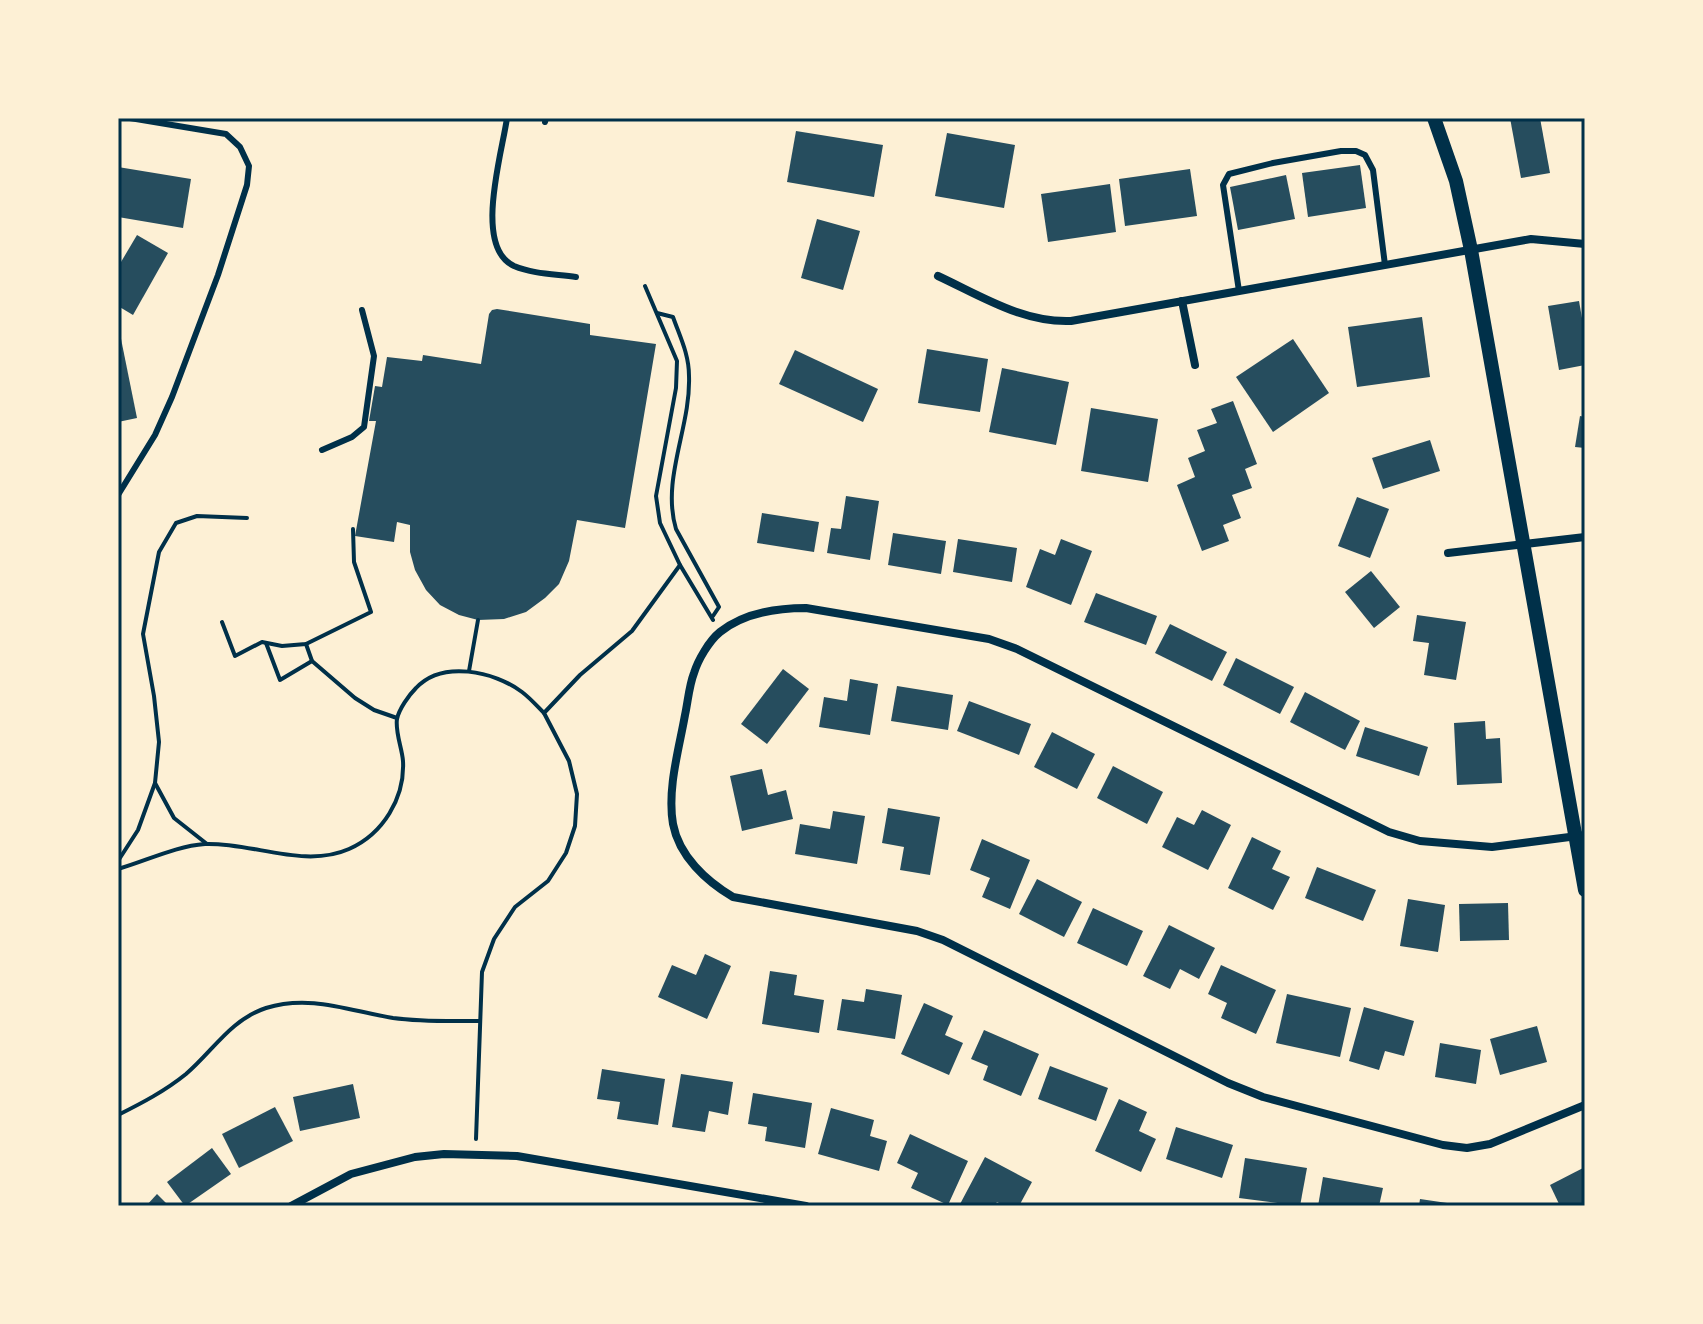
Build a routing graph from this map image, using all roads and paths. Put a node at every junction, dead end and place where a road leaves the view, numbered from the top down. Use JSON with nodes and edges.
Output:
{"nodes":[{"id":1,"x":130,"y":118,"type":"edge"},
{"id":2,"x":507,"y":118,"type":"edge"},
{"id":3,"x":1434,"y":118,"type":"edge"},
{"id":4,"x":1585,"y":244,"type":"edge"},
{"id":5,"x":1471,"y":250,"type":"junction"},
{"id":6,"x":1385,"y":265,"type":"junction"},
{"id":7,"x":938,"y":276,"type":"dead end"},
{"id":8,"x":576,"y":277,"type":"dead end"},
{"id":9,"x":645,"y":286,"type":"dead end"},
{"id":10,"x":1239,"y":291,"type":"junction"},
{"id":11,"x":1182,"y":301,"type":"junction"},
{"id":12,"x":362,"y":310,"type":"dead end"},
{"id":13,"x":657,"y":313,"type":"junction"},
{"id":14,"x":1195,"y":365,"type":"dead end"},
{"id":15,"x":322,"y":450,"type":"dead end"},
{"id":16,"x":118,"y":495,"type":"edge"},
{"id":17,"x":247,"y":518,"type":"dead end"},
{"id":18,"x":353,"y":529,"type":"dead end"},
{"id":19,"x":1585,"y":537,"type":"edge"},
{"id":20,"x":1523,"y":544,"type":"junction"},
{"id":21,"x":1448,"y":553,"type":"dead end"},
{"id":22,"x":680,"y":565,"type":"junction"},
{"id":23,"x":712,"y":618,"type":"junction"},
{"id":24,"x":478,"y":620,"type":"dead end"},
{"id":25,"x":222,"y":622,"type":"dead end"},
{"id":26,"x":718,"y":633,"type":"junction"},
{"id":27,"x":266,"y":643,"type":"junction"},
{"id":28,"x":306,"y":644,"type":"junction"},
{"id":29,"x":312,"y":661,"type":"junction"},
{"id":30,"x":469,"y":671,"type":"junction"},
{"id":31,"x":544,"y":713,"type":"junction"},
{"id":32,"x":397,"y":718,"type":"junction"},
{"id":33,"x":155,"y":783,"type":"junction"},
{"id":34,"x":1580,"y":836,"type":"edge"},
{"id":35,"x":208,"y":844,"type":"junction"},
{"id":36,"x":118,"y":861,"type":"edge"},
{"id":37,"x":118,"y":869,"type":"edge"},
{"id":38,"x":1585,"y":890,"type":"edge"},
{"id":39,"x":479,"y":1021,"type":"junction"},
{"id":40,"x":1585,"y":1105,"type":"edge"},
{"id":41,"x":118,"y":1115,"type":"edge"},
{"id":42,"x":476,"y":1154,"type":"junction"},
{"id":43,"x":291,"y":1206,"type":"edge"},
{"id":44,"x":806,"y":1206,"type":"edge"}],
"edges":[{"from":1,"to":16,"type":"lane"},
{"from":2,"to":8,"type":"lane"},
{"from":3,"to":5,"type":"street"},
{"from":4,"to":5,"type":"street"},
{"from":5,"to":6,"type":"street"},
{"from":5,"to":20,"type":"street"},
{"from":6,"to":10,"type":"street"},
{"from":6,"to":10,"type":"lane"},
{"from":7,"to":11,"type":"street"},
{"from":9,"to":13,"type":"path"},
{"from":10,"to":11,"type":"street"},
{"from":11,"to":14,"type":"street"},
{"from":12,"to":15,"type":"lane"},
{"from":13,"to":22,"type":"path"},
{"from":13,"to":23,"type":"path"},
{"from":17,"to":33,"type":"path"},
{"from":18,"to":28,"type":"path"},
{"from":19,"to":20,"type":"street"},
{"from":20,"to":21,"type":"street"},
{"from":20,"to":34,"type":"street"},
{"from":22,"to":23,"type":"path"},
{"from":22,"to":31,"type":"path"},
{"from":23,"to":26,"type":"path"},
{"from":24,"to":30,"type":"path"},
{"from":25,"to":27,"type":"path"},
{"from":26,"to":34,"type":"street"},
{"from":26,"to":40,"type":"street"},
{"from":27,"to":28,"type":"path"},
{"from":27,"to":29,"type":"path"},
{"from":28,"to":29,"type":"path"},
{"from":29,"to":32,"type":"path"},
{"from":30,"to":31,"type":"path"},
{"from":30,"to":32,"type":"path"},
{"from":31,"to":39,"type":"path"},
{"from":32,"to":35,"type":"path"},
{"from":33,"to":35,"type":"path"},
{"from":33,"to":36,"type":"path"},
{"from":34,"to":38,"type":"street"},
{"from":35,"to":37,"type":"path"},
{"from":39,"to":41,"type":"path"},
{"from":39,"to":42,"type":"path"},
{"from":42,"to":43,"type":"street"},
{"from":42,"to":44,"type":"street"}]}
